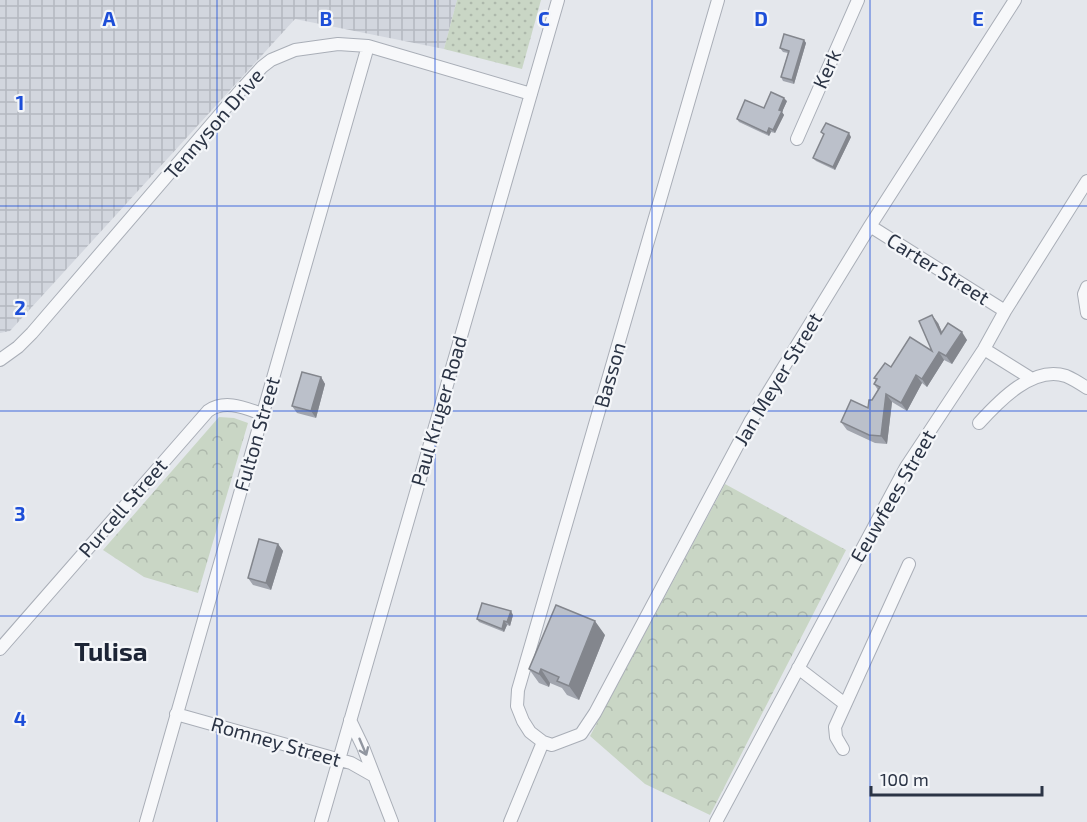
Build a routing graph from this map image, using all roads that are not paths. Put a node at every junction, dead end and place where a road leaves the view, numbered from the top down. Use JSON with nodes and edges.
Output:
{"nodes":[{"id":1,"x":558,"y":0,"type":"edge"},
{"id":2,"x":718,"y":0,"type":"edge"},
{"id":3,"x":858,"y":0,"type":"edge"},
{"id":4,"x":1015,"y":0,"type":"edge"},
{"id":5,"x":368,"y":46,"type":"junction"},
{"id":6,"x":531,"y":94,"type":"junction"},
{"id":7,"x":797,"y":139,"type":"dead end"},
{"id":8,"x":1087,"y":181,"type":"edge"},
{"id":9,"x":870,"y":226,"type":"junction"},
{"id":10,"x":1087,"y":287,"type":"edge"},
{"id":11,"x":1005,"y":311,"type":"junction"},
{"id":12,"x":1087,"y":313,"type":"edge"},
{"id":13,"x":984,"y":349,"type":"junction"},
{"id":14,"x":0,"y":360,"type":"edge"},
{"id":15,"x":1032,"y":379,"type":"junction"},
{"id":16,"x":1087,"y":388,"type":"edge"},
{"id":17,"x":262,"y":414,"type":"junction"},
{"id":18,"x":979,"y":423,"type":"dead end"},
{"id":19,"x":909,"y":564,"type":"dead end"},
{"id":20,"x":0,"y":649,"type":"edge"},
{"id":21,"x":798,"y":668,"type":"junction"},
{"id":22,"x":845,"y":704,"type":"junction"},
{"id":23,"x":176,"y":714,"type":"junction"},
{"id":24,"x":350,"y":720,"type":"junction"},
{"id":25,"x":543,"y":742,"type":"junction"},
{"id":26,"x":843,"y":749,"type":"dead end"},
{"id":27,"x":339,"y":761,"type":"junction"},
{"id":28,"x":374,"y":776,"type":"junction"},
{"id":29,"x":146,"y":822,"type":"edge"},
{"id":30,"x":321,"y":822,"type":"edge"},
{"id":31,"x":393,"y":822,"type":"edge"},
{"id":32,"x":510,"y":822,"type":"edge"},
{"id":33,"x":716,"y":822,"type":"edge"}],
"edges":[{"from":1,"to":6,"type":"street","name":"Paul Kruger Road"},
{"from":2,"to":25,"type":"street","name":"Basson"},
{"from":3,"to":7,"type":"street","name":"Kerk"},
{"from":4,"to":9,"type":"street","name":"Jan Meyer Street"},
{"from":5,"to":6,"type":"street","name":"Tennyson Drive"},
{"from":5,"to":14,"type":"street","name":"Tennyson Drive"},
{"from":5,"to":17,"type":"street","name":"Fulton Street"},
{"from":6,"to":24,"type":"street","name":"Paul Kruger Road"},
{"from":8,"to":11,"type":"street","name":"Eeuwfees Street"},
{"from":9,"to":11,"type":"street","name":"Carter Street"},
{"from":9,"to":25,"type":"street","name":"Jan Meyer Street"},
{"from":10,"to":12,"type":"street"},
{"from":11,"to":13,"type":"street","name":"Eeuwfees Street"},
{"from":13,"to":15,"type":"street"},
{"from":13,"to":21,"type":"street","name":"Eeuwfees Street"},
{"from":15,"to":16,"type":"street"},
{"from":15,"to":18,"type":"street"},
{"from":17,"to":20,"type":"street","name":"Purcell Street"},
{"from":17,"to":23,"type":"street","name":"Fulton Street"},
{"from":19,"to":22,"type":"street"},
{"from":21,"to":22,"type":"street"},
{"from":21,"to":33,"type":"street","name":"Eeuwfees Street"},
{"from":22,"to":26,"type":"street"},
{"from":23,"to":27,"type":"street","name":"Romney Street"},
{"from":23,"to":29,"type":"street","name":"Fulton Street"},
{"from":24,"to":27,"type":"street","name":"Paul Kruger Road"},
{"from":24,"to":28,"type":"street","one_way":true},
{"from":25,"to":32,"type":"street"},
{"from":27,"to":28,"type":"street","name":"Romney Street"},
{"from":27,"to":30,"type":"street","name":"Paul Kruger Road"},
{"from":28,"to":31,"type":"street"}]}
